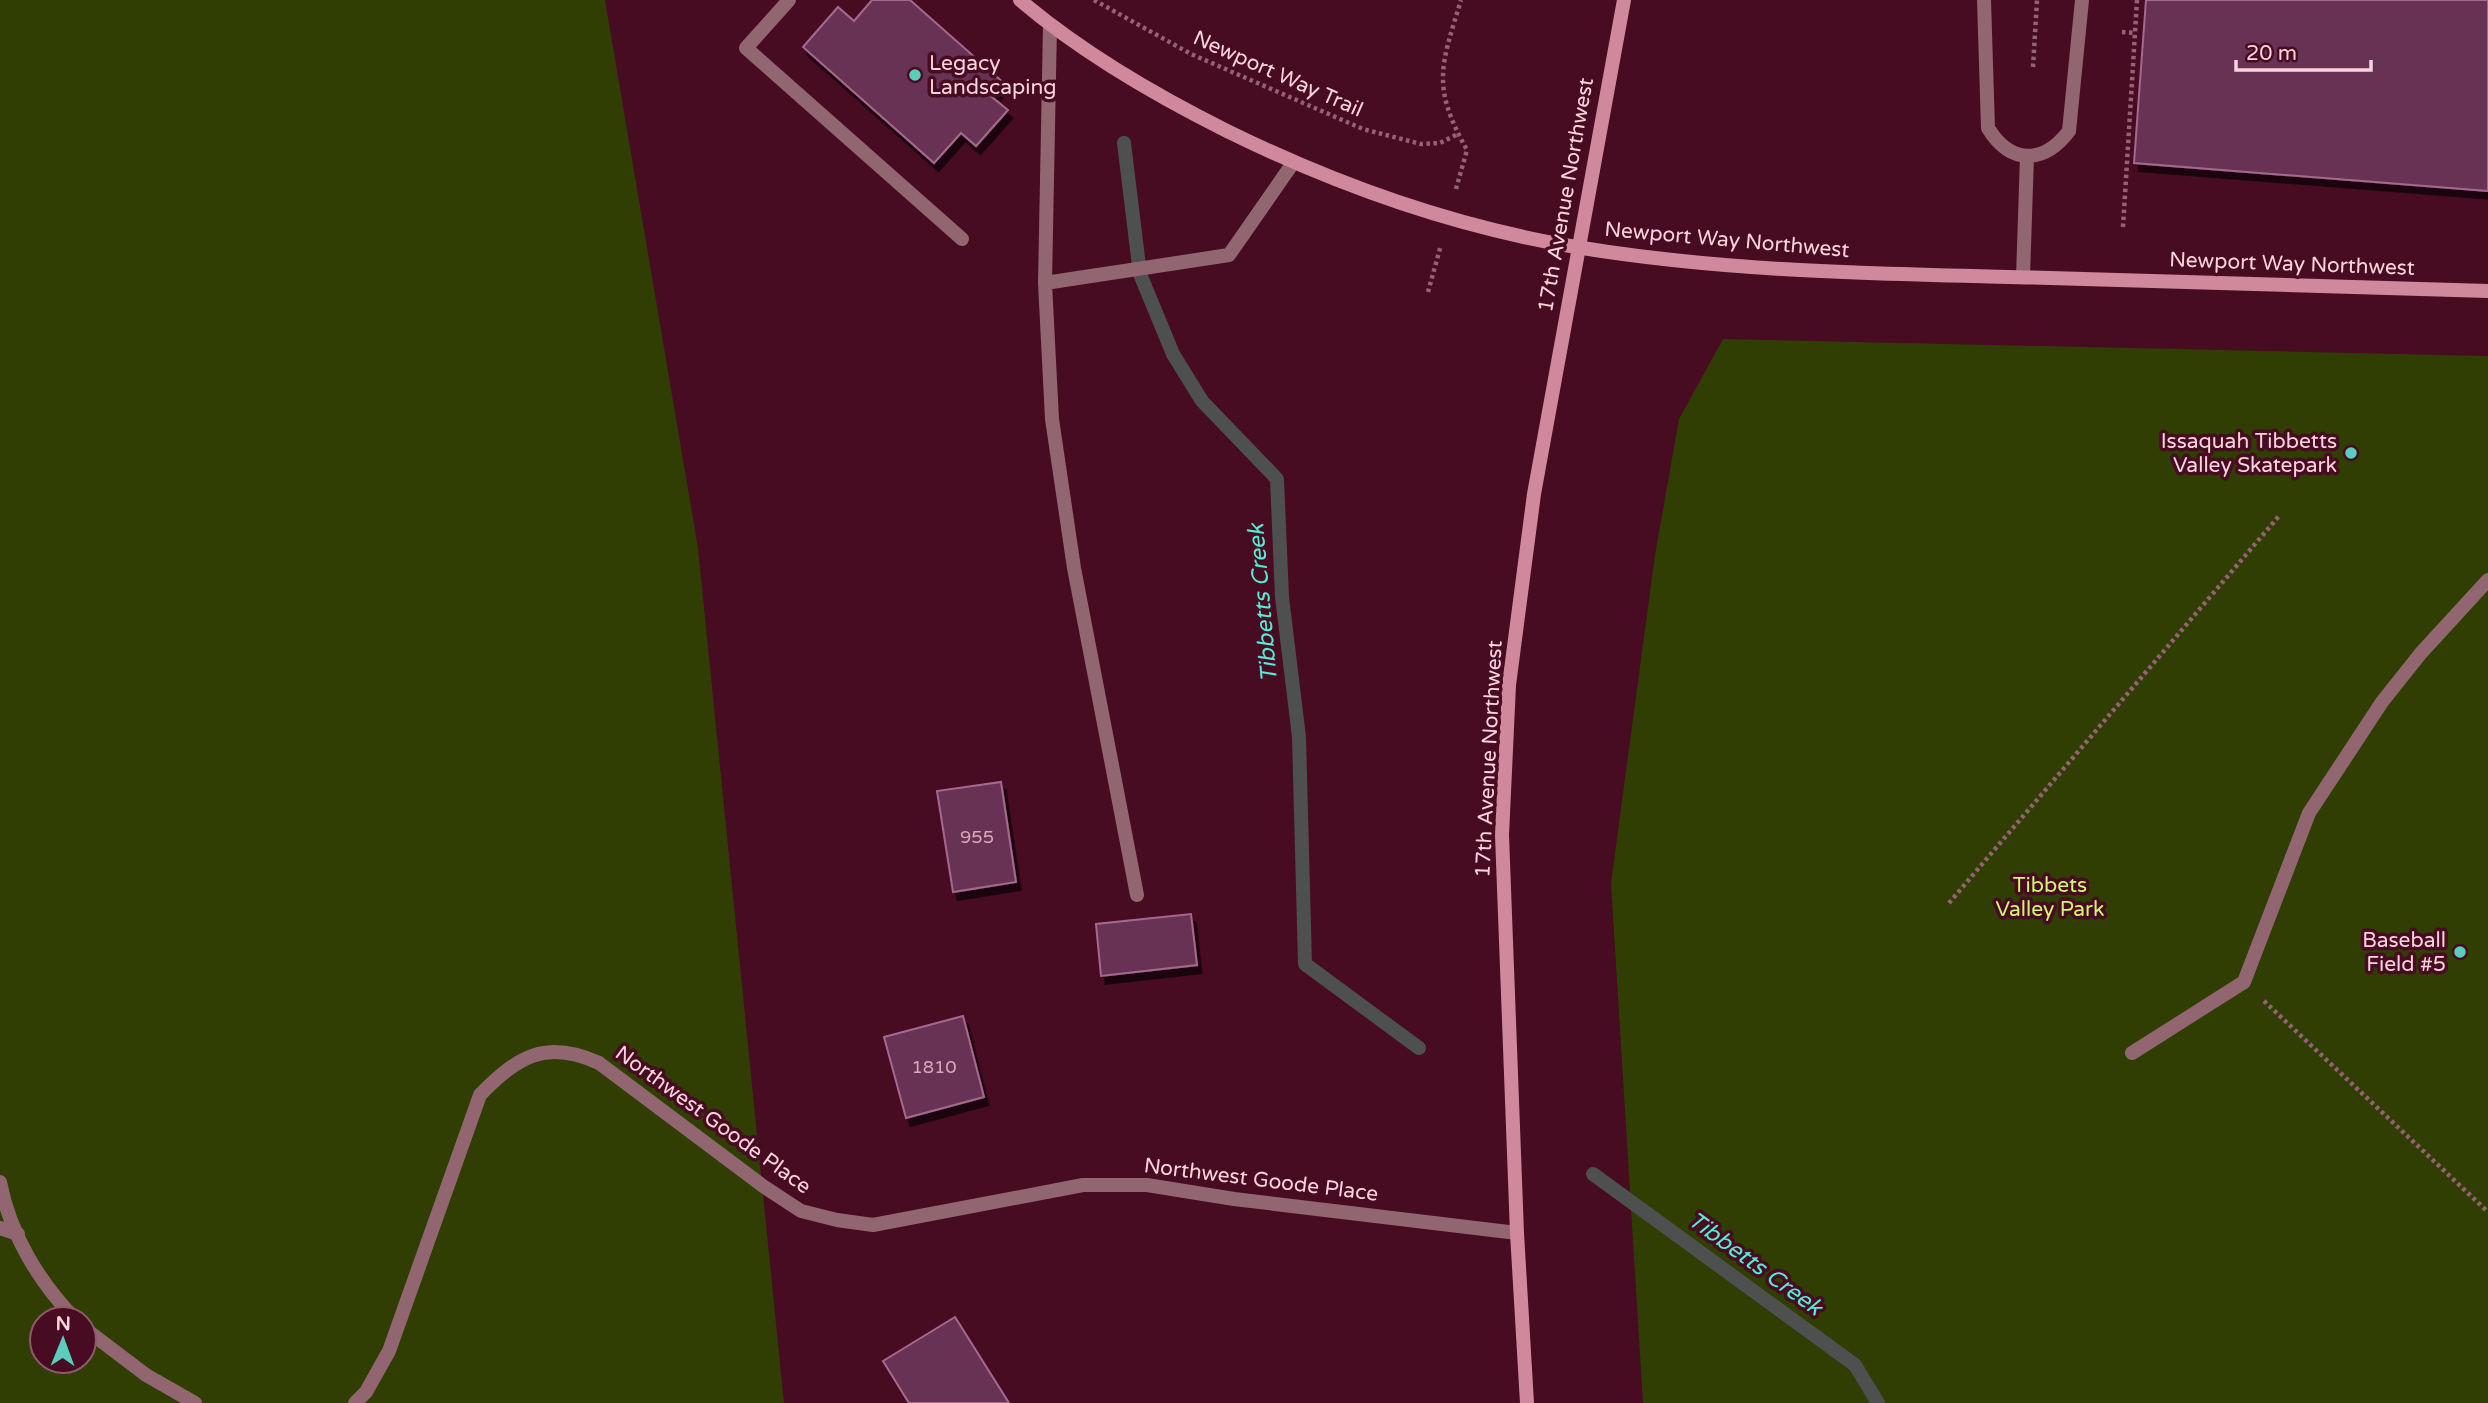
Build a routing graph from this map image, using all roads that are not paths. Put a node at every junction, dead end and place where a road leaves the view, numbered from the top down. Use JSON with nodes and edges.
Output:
{"nodes":[{"id":1,"x":789,"y":0,"type":"edge"},
{"id":2,"x":1020,"y":0,"type":"edge"},
{"id":3,"x":1624,"y":0,"type":"edge"},
{"id":4,"x":1984,"y":0,"type":"edge"},
{"id":5,"x":2082,"y":0,"type":"edge"},
{"id":6,"x":1050,"y":25,"type":"junction"},
{"id":7,"x":2027,"y":156,"type":"junction"},
{"id":8,"x":1293,"y":163,"type":"junction"},
{"id":9,"x":962,"y":239,"type":"dead end"},
{"id":10,"x":1577,"y":247,"type":"junction"},
{"id":11,"x":2023,"y":277,"type":"junction"},
{"id":12,"x":1045,"y":283,"type":"junction"},
{"id":13,"x":2488,"y":291,"type":"edge"},
{"id":14,"x":2488,"y":580,"type":"edge"},
{"id":15,"x":1136,"y":895,"type":"dead end"},
{"id":16,"x":2132,"y":1053,"type":"dead end"},
{"id":17,"x":0,"y":1182,"type":"edge"},
{"id":18,"x":0,"y":1228,"type":"edge"},
{"id":19,"x":1517,"y":1233,"type":"junction"},
{"id":20,"x":18,"y":1234,"type":"junction"},
{"id":21,"x":61,"y":1305,"type":"edge"},
{"id":22,"x":98,"y":1339,"type":"edge"},
{"id":23,"x":195,"y":1403,"type":"edge"},
{"id":24,"x":355,"y":1403,"type":"edge"},
{"id":25,"x":1527,"y":1403,"type":"edge"}],
"edges":[{"from":1,"to":9,"type":"street"},
{"from":2,"to":6,"type":"street","name":"Newport Way Northwest"},
{"from":3,"to":10,"type":"street","name":"17th Avenue Northwest"},
{"from":4,"to":7,"type":"street"},
{"from":5,"to":7,"type":"street"},
{"from":6,"to":8,"type":"street","name":"Newport Way Northwest"},
{"from":6,"to":12,"type":"street"},
{"from":7,"to":11,"type":"street"},
{"from":8,"to":10,"type":"street","name":"Newport Way Northwest"},
{"from":8,"to":12,"type":"street"},
{"from":10,"to":11,"type":"street","name":"Newport Way Northwest"},
{"from":10,"to":19,"type":"street","name":"17th Avenue Northwest"},
{"from":11,"to":13,"type":"street","name":"Newport Way Northwest"},
{"from":12,"to":15,"type":"street"},
{"from":14,"to":16,"type":"street"},
{"from":17,"to":20,"type":"street"},
{"from":18,"to":20,"type":"street"},
{"from":19,"to":24,"type":"street","name":"Northwest Goode Place"},
{"from":19,"to":25,"type":"street","name":"17th Avenue Northwest"},
{"from":20,"to":21,"type":"street"},
{"from":22,"to":23,"type":"street"}]}
